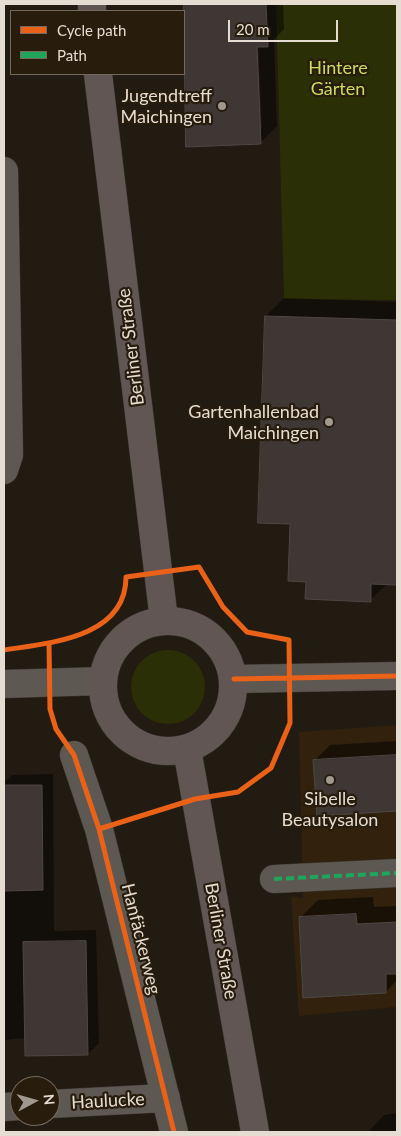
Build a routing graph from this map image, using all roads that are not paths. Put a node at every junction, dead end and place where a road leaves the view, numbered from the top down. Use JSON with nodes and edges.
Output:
{"nodes":[{"id":1,"x":98,"y":75,"type":"edge"},
{"id":2,"x":4,"y":171,"type":"edge"},
{"id":3,"x":4,"y":221,"type":"edge"},
{"id":4,"x":4,"y":470,"type":"edge"},
{"id":5,"x":164,"y":620,"type":"junction"},
{"id":6,"x":397,"y":676,"type":"edge"},
{"id":7,"x":234,"y":679,"type":"junction"},
{"id":8,"x":103,"y":681,"type":"junction"},
{"id":9,"x":4,"y":684,"type":"edge"},
{"id":10,"x":186,"y":749,"type":"junction"},
{"id":11,"x":74,"y":755,"type":"dead end"},
{"id":12,"x":397,"y":873,"type":"edge"},
{"id":13,"x":274,"y":879,"type":"dead end"},
{"id":14,"x":166,"y":1098,"type":"junction"},
{"id":15,"x":60,"y":1103,"type":"edge"},
{"id":16,"x":174,"y":1132,"type":"edge"},
{"id":17,"x":255,"y":1132,"type":"edge"}],
"edges":[{"from":1,"to":5,"type":"main road","name":"Berliner Straße"},
{"from":2,"to":3,"type":"street"},
{"from":3,"to":4,"type":"street"},
{"from":5,"to":7,"type":"main road"},
{"from":5,"to":8,"type":"main road"},
{"from":6,"to":7,"type":"street"},
{"from":7,"to":10,"type":"main road"},
{"from":8,"to":9,"type":"street"},
{"from":8,"to":10,"type":"main road"},
{"from":10,"to":17,"type":"main road","name":"Berliner Straße"},
{"from":11,"to":14,"type":"street","name":"Hanfäckerweg"},
{"from":12,"to":13,"type":"street"},
{"from":14,"to":15,"type":"street","name":"Haulucke"},
{"from":14,"to":16,"type":"street","name":"Hanfäckerweg"}]}
